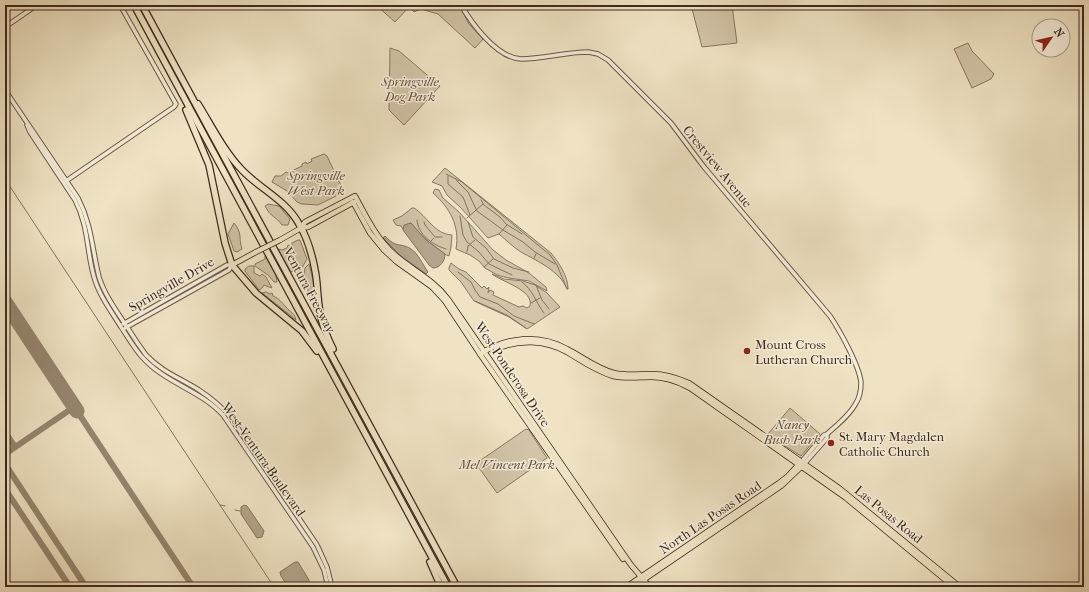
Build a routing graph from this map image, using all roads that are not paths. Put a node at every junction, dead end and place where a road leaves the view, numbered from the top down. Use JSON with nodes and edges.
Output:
{"nodes":[{"id":1,"x":37,"y":5,"type":"edge"},
{"id":2,"x":120,"y":5,"type":"edge"},
{"id":3,"x":134,"y":5,"type":"edge"},
{"id":4,"x":142,"y":5,"type":"edge"},
{"id":5,"x":462,"y":5,"type":"edge"},
{"id":6,"x":5,"y":27,"type":"edge"},
{"id":7,"x":166,"y":52,"type":"junction"},
{"id":8,"x":5,"y":90,"type":"edge"},
{"id":9,"x":181,"y":92,"type":"junction"},
{"id":10,"x":65,"y":182,"type":"junction"},
{"id":11,"x":355,"y":200,"type":"joint"},
{"id":12,"x":301,"y":228,"type":"junction"},
{"id":13,"x":232,"y":265,"type":"junction"},
{"id":14,"x":126,"y":325,"type":"junction"},
{"id":15,"x":121,"y":328,"type":"junction"},
{"id":16,"x":483,"y":354,"type":"junction"},
{"id":17,"x":341,"y":372,"type":"junction"},
{"id":18,"x":333,"y":374,"type":"junction"},
{"id":19,"x":802,"y":464,"type":"junction"},
{"id":20,"x":423,"y":541,"type":"junction"},
{"id":21,"x":641,"y":580,"type":"junction"},
{"id":22,"x":328,"y":587,"type":"edge"},
{"id":23,"x":332,"y":587,"type":"edge"},
{"id":24,"x":441,"y":587,"type":"edge"},
{"id":25,"x":448,"y":587,"type":"edge"},
{"id":26,"x":458,"y":587,"type":"edge"},
{"id":27,"x":626,"y":587,"type":"edge"},
{"id":28,"x":633,"y":587,"type":"edge"},
{"id":29,"x":646,"y":587,"type":"edge"},
{"id":30,"x":650,"y":587,"type":"edge"},
{"id":31,"x":954,"y":587,"type":"edge"},
{"id":32,"x":960,"y":587,"type":"edge"}],
"edges":[{"from":1,"to":6,"type":"street"},
{"from":2,"to":10,"type":"street"},
{"from":3,"to":9,"type":"highway","name":"Ventura Freeway"},
{"from":4,"to":7,"type":"highway","name":"Ventura Freeway"},
{"from":5,"to":19,"type":"street","name":"Crestview Avenue"},
{"from":7,"to":12,"type":"highway"},
{"from":7,"to":17,"type":"highway","name":"Ventura Freeway"},
{"from":8,"to":10,"type":"street"},
{"from":9,"to":13,"type":"highway"},
{"from":9,"to":18,"type":"highway","name":"Ventura Freeway"},
{"from":10,"to":14,"type":"street","name":"West Ventura Boulevard"},
{"from":10,"to":15,"type":"street","name":"West Ventura Boulevard"},
{"from":11,"to":12,"type":"main road","name":"Springville Drive"},
{"from":11,"to":16,"type":"main road","name":"West Ponderosa Drive"},
{"from":12,"to":13,"type":"main road","name":"Springville Drive","bridge":true},
{"from":12,"to":17,"type":"highway"},
{"from":13,"to":14,"type":"street","name":"Springville Drive"},
{"from":13,"to":18,"type":"highway"},
{"from":14,"to":15,"type":"street","name":"Springville Drive"},
{"from":14,"to":23,"type":"street","name":"West Ventura Boulevard"},
{"from":15,"to":22,"type":"street","name":"West Ventura Boulevard"},
{"from":16,"to":19,"type":"main road"},
{"from":16,"to":21,"type":"main road","name":"West Ponderosa Drive"},
{"from":17,"to":26,"type":"highway","name":"Ventura Freeway"},
{"from":18,"to":20,"type":"highway","name":"Ventura Freeway"},
{"from":19,"to":21,"type":"main road","name":"North Las Posas Road"},
{"from":19,"to":31,"type":"main road","name":"Las Posas Road"},
{"from":19,"to":32,"type":"main road","name":"Las Posas Road"},
{"from":20,"to":24,"type":"highway"},
{"from":20,"to":25,"type":"highway","name":"Ventura Freeway"},
{"from":21,"to":27,"type":"main road","name":"North Las Posas Road"},
{"from":21,"to":28,"type":"main road","name":"North Las Posas Road"},
{"from":21,"to":29,"type":"main road"},
{"from":21,"to":30,"type":"main road"}]}
